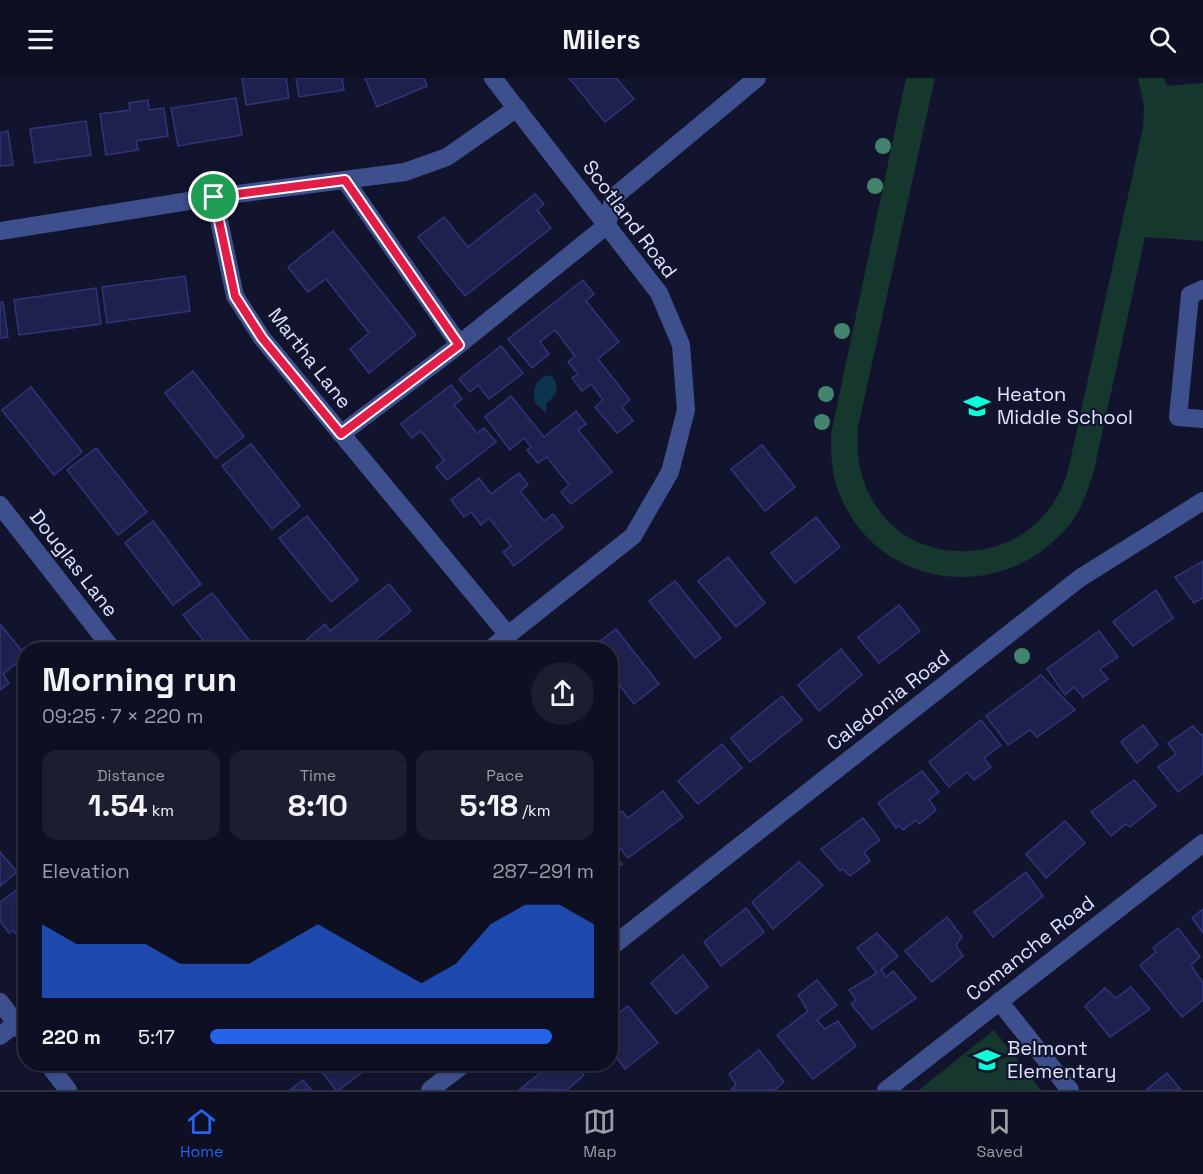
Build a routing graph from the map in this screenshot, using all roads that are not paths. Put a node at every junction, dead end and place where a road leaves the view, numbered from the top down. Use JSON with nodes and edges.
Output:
{"nodes":[{"id":1,"x":493,"y":78,"type":"edge"},
{"id":2,"x":756,"y":78,"type":"edge"},
{"id":3,"x":517,"y":108,"type":"junction"},
{"id":4,"x":345,"y":180,"type":"junction"},
{"id":5,"x":214,"y":197,"type":"junction"},
{"id":6,"x":607,"y":225,"type":"junction"},
{"id":7,"x":0,"y":231,"type":"edge"},
{"id":8,"x":1203,"y":289,"type":"edge"},
{"id":9,"x":459,"y":345,"type":"junction"},
{"id":10,"x":1203,"y":419,"type":"edge"},
{"id":11,"x":341,"y":434,"type":"junction"},
{"id":12,"x":1203,"y":501,"type":"edge"},
{"id":13,"x":0,"y":505,"type":"edge"},
{"id":14,"x":508,"y":635,"type":"junction"},
{"id":15,"x":107,"y":642,"type":"edge"},
{"id":16,"x":499,"y":642,"type":"edge"},
{"id":17,"x":1203,"y":843,"type":"edge"},
{"id":18,"x":618,"y":942,"type":"edge"},
{"id":19,"x":999,"y":1001,"type":"junction"},
{"id":20,"x":0,"y":1002,"type":"edge"},
{"id":21,"x":18,"y":1021,"type":"edge"},
{"id":22,"x":18,"y":1027,"type":"edge"},
{"id":23,"x":0,"y":1036,"type":"edge"},
{"id":24,"x":53,"y":1071,"type":"edge"},
{"id":25,"x":455,"y":1071,"type":"edge"},
{"id":26,"x":68,"y":1090,"type":"edge"},
{"id":27,"x":430,"y":1090,"type":"edge"},
{"id":28,"x":886,"y":1090,"type":"edge"},
{"id":29,"x":1070,"y":1090,"type":"edge"}],
"edges":[{"from":1,"to":3,"type":"street","name":"Scotland Road"},
{"from":2,"to":6,"type":"street"},
{"from":3,"to":4,"type":"street"},
{"from":3,"to":6,"type":"street","name":"Scotland Road"},
{"from":4,"to":5,"type":"street"},
{"from":4,"to":9,"type":"street"},
{"from":5,"to":7,"type":"street"},
{"from":5,"to":11,"type":"street","name":"Martha Lane"},
{"from":6,"to":9,"type":"street"},
{"from":6,"to":14,"type":"street","name":"Scotland Road"},
{"from":8,"to":10,"type":"street"},
{"from":9,"to":11,"type":"street"},
{"from":11,"to":14,"type":"street","name":"Martha Lane"},
{"from":12,"to":18,"type":"street","name":"Caledonia Road"},
{"from":13,"to":15,"type":"street","name":"Douglas Lane"},
{"from":14,"to":16,"type":"street","name":"Scotland Road"},
{"from":17,"to":19,"type":"street","name":"Comanche Road"},
{"from":19,"to":28,"type":"street","name":"Comanche Road"},
{"from":19,"to":29,"type":"street"},
{"from":20,"to":21,"type":"street"},
{"from":22,"to":23,"type":"street"},
{"from":24,"to":26,"type":"street"},
{"from":25,"to":27,"type":"street"}]}
